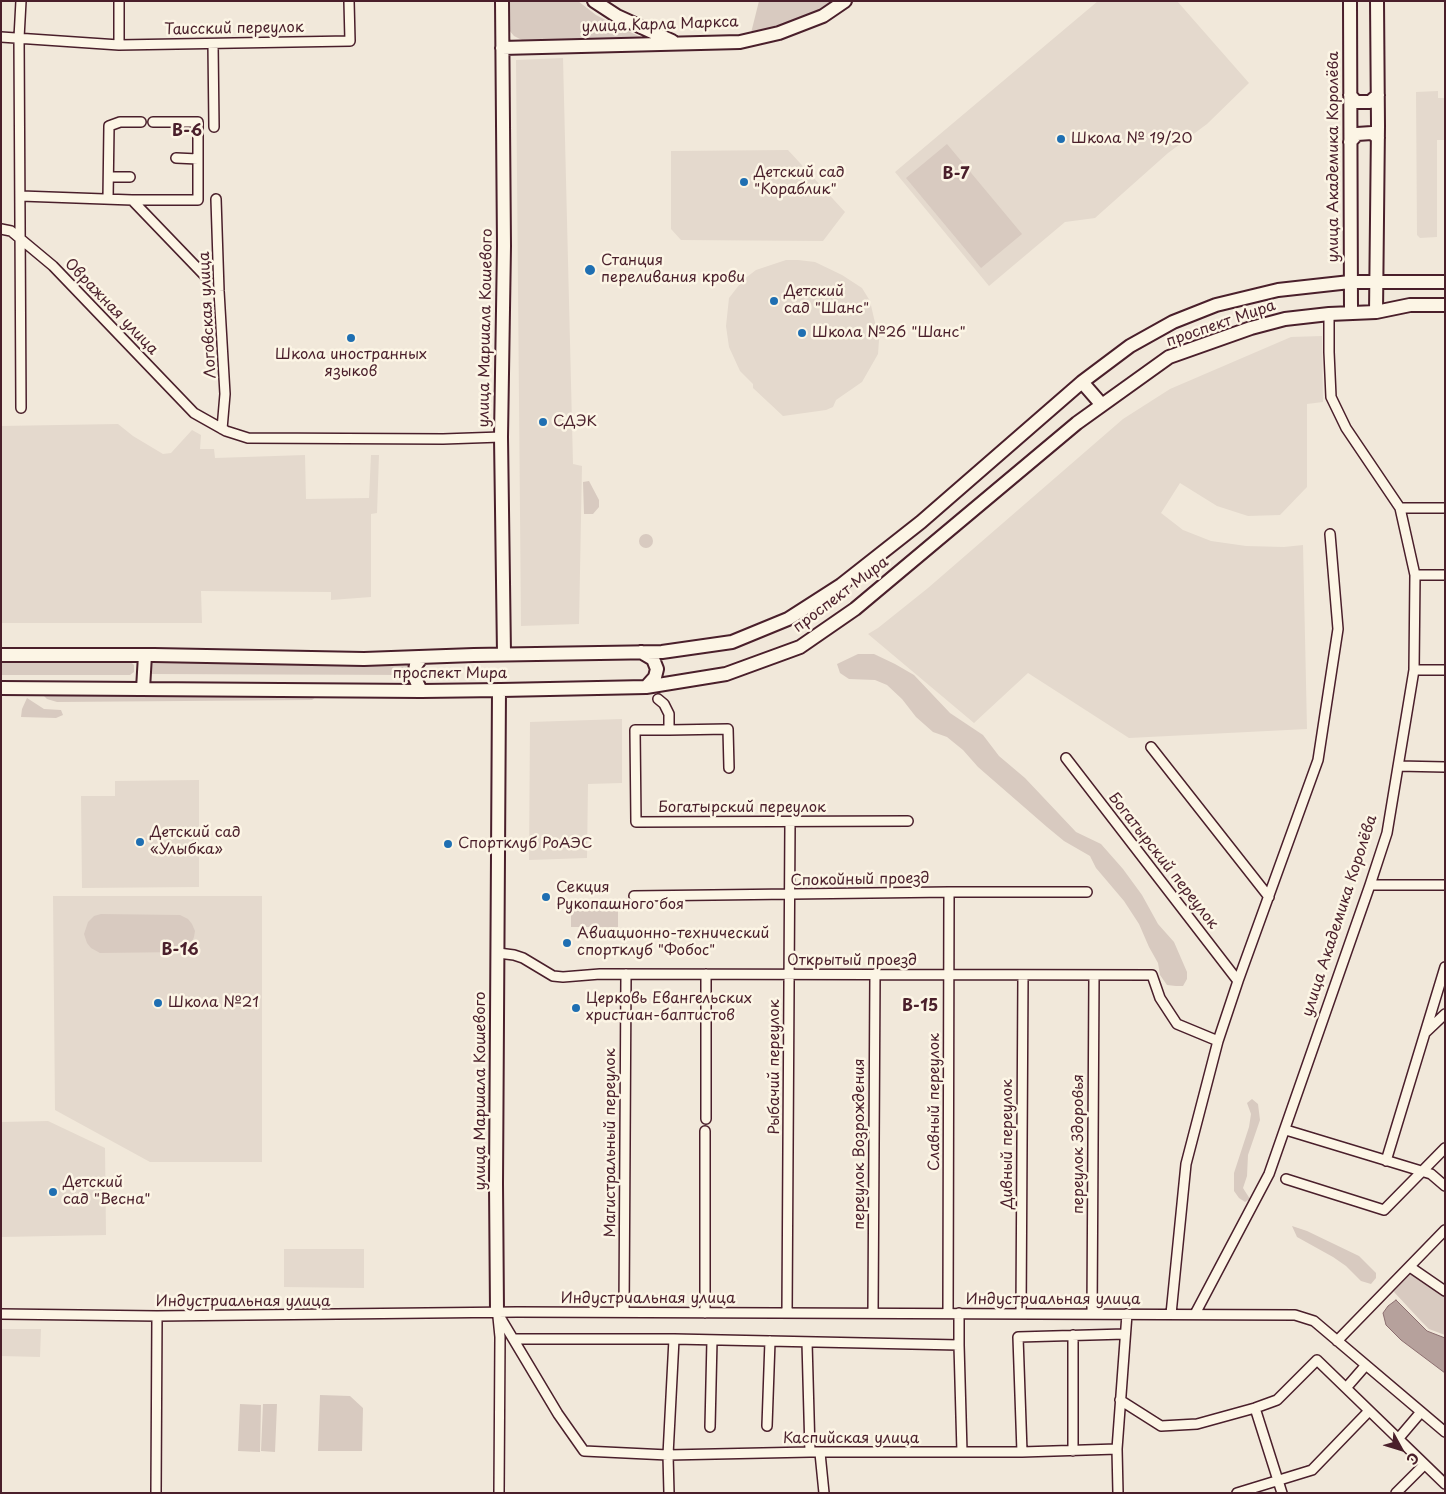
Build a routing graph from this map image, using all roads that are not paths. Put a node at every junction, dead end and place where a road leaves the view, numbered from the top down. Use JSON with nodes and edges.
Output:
{"nodes":[{"id":1,"x":20,"y":1,"type":"edge"},
{"id":2,"x":119,"y":1,"type":"edge"},
{"id":3,"x":349,"y":1,"type":"edge"},
{"id":4,"x":504,"y":1,"type":"edge"},
{"id":5,"x":594,"y":1,"type":"edge"},
{"id":6,"x":840,"y":1,"type":"edge"},
{"id":7,"x":845,"y":1,"type":"edge"},
{"id":8,"x":1350,"y":1,"type":"edge"},
{"id":9,"x":1377,"y":1,"type":"edge"},
{"id":10,"x":1,"y":37,"type":"edge"},
{"id":11,"x":19,"y":38,"type":"junction"},
{"id":12,"x":673,"y":42,"type":"junction"},
{"id":13,"x":213,"y":44,"type":"junction"},
{"id":14,"x":119,"y":45,"type":"junction"},
{"id":15,"x":504,"y":47,"type":"junction"},
{"id":16,"x":1378,"y":94,"type":"junction"},
{"id":17,"x":1350,"y":95,"type":"junction"},
{"id":18,"x":141,"y":122,"type":"dead end"},
{"id":19,"x":153,"y":122,"type":"dead end"},
{"id":20,"x":214,"y":127,"type":"dead end"},
{"id":21,"x":1378,"y":138,"type":"junction"},
{"id":22,"x":1350,"y":142,"type":"junction"},
{"id":23,"x":176,"y":158,"type":"dead end"},
{"id":24,"x":198,"y":159,"type":"junction"},
{"id":25,"x":109,"y":177,"type":"junction"},
{"id":26,"x":130,"y":177,"type":"dead end"},
{"id":27,"x":21,"y":196,"type":"junction"},
{"id":28,"x":108,"y":199,"type":"junction"},
{"id":29,"x":216,"y":199,"type":"dead end"},
{"id":30,"x":132,"y":200,"type":"junction"},
{"id":31,"x":1,"y":229,"type":"edge"},
{"id":32,"x":21,"y":239,"type":"junction"},
{"id":33,"x":207,"y":278,"type":"dead end"},
{"id":34,"x":1350,"y":282,"type":"junction"},
{"id":35,"x":1376,"y":282,"type":"junction"},
{"id":36,"x":1445,"y":282,"type":"edge"},
{"id":37,"x":1445,"y":305,"type":"edge"},
{"id":38,"x":1351,"y":312,"type":"junction"},
{"id":39,"x":1376,"y":312,"type":"junction"},
{"id":40,"x":1329,"y":314,"type":"junction"},
{"id":41,"x":1082,"y":382,"type":"junction"},
{"id":42,"x":1102,"y":405,"type":"junction"},
{"id":43,"x":21,"y":408,"type":"dead end"},
{"id":44,"x":222,"y":429,"type":"junction"},
{"id":45,"x":501,"y":437,"type":"junction"},
{"id":46,"x":1400,"y":508,"type":"junction"},
{"id":47,"x":1445,"y":508,"type":"edge"},
{"id":48,"x":1330,"y":534,"type":"dead end"},
{"id":49,"x":1445,"y":575,"type":"edge"},
{"id":50,"x":1415,"y":576,"type":"junction"},
{"id":51,"x":641,"y":652,"type":"junction"},
{"id":52,"x":506,"y":654,"type":"junction"},
{"id":53,"x":145,"y":655,"type":"junction"},
{"id":54,"x":1,"y":656,"type":"edge"},
{"id":55,"x":422,"y":657,"type":"junction"},
{"id":56,"x":1414,"y":670,"type":"junction"},
{"id":57,"x":1445,"y":670,"type":"edge"},
{"id":58,"x":646,"y":687,"type":"junction"},
{"id":59,"x":1,"y":688,"type":"edge"},
{"id":60,"x":143,"y":689,"type":"junction"},
{"id":61,"x":500,"y":690,"type":"junction"},
{"id":62,"x":421,"y":691,"type":"junction"},
{"id":63,"x":658,"y":700,"type":"dead end"},
{"id":64,"x":669,"y":730,"type":"junction"},
{"id":65,"x":1151,"y":747,"type":"dead end"},
{"id":66,"x":1066,"y":758,"type":"dead end"},
{"id":67,"x":1398,"y":766,"type":"junction"},
{"id":68,"x":1445,"y":767,"type":"edge"},
{"id":69,"x":729,"y":768,"type":"dead end"},
{"id":70,"x":908,"y":821,"type":"dead end"},
{"id":71,"x":790,"y":822,"type":"junction"},
{"id":72,"x":1370,"y":885,"type":"junction"},
{"id":73,"x":1445,"y":885,"type":"edge"},
{"id":74,"x":950,"y":892,"type":"junction"},
{"id":75,"x":1087,"y":892,"type":"dead end"},
{"id":76,"x":789,"y":895,"type":"junction"},
{"id":77,"x":634,"y":896,"type":"dead end"},
{"id":78,"x":1269,"y":897,"type":"junction"},
{"id":79,"x":499,"y":953,"type":"junction"},
{"id":80,"x":1445,"y":967,"type":"edge"},
{"id":81,"x":626,"y":974,"type":"junction"},
{"id":82,"x":706,"y":974,"type":"junction"},
{"id":83,"x":789,"y":974,"type":"junction"},
{"id":84,"x":875,"y":974,"type":"junction"},
{"id":85,"x":950,"y":975,"type":"junction"},
{"id":86,"x":1022,"y":975,"type":"junction"},
{"id":87,"x":1094,"y":975,"type":"junction"},
{"id":88,"x":1238,"y":981,"type":"junction"},
{"id":89,"x":1445,"y":1014,"type":"edge"},
{"id":90,"x":1423,"y":1035,"type":"junction"},
{"id":91,"x":1218,"y":1040,"type":"junction"},
{"id":92,"x":706,"y":1119,"type":"dead end"},
{"id":93,"x":1286,"y":1130,"type":"junction"},
{"id":94,"x":705,"y":1131,"type":"dead end"},
{"id":95,"x":1445,"y":1148,"type":"edge"},
{"id":96,"x":1386,"y":1161,"type":"junction"},
{"id":97,"x":1422,"y":1172,"type":"junction"},
{"id":98,"x":1286,"y":1179,"type":"dead end"},
{"id":99,"x":1445,"y":1186,"type":"edge"},
{"id":100,"x":1445,"y":1230,"type":"edge"},
{"id":101,"x":1410,"y":1267,"type":"junction"},
{"id":102,"x":1445,"y":1291,"type":"edge"},
{"id":103,"x":499,"y":1312,"type":"junction"},
{"id":104,"x":624,"y":1312,"type":"junction"},
{"id":105,"x":704,"y":1312,"type":"junction"},
{"id":106,"x":787,"y":1313,"type":"junction"},
{"id":107,"x":873,"y":1313,"type":"junction"},
{"id":108,"x":948,"y":1313,"type":"junction"},
{"id":109,"x":959,"y":1313,"type":"junction"},
{"id":110,"x":1,"y":1314,"type":"edge"},
{"id":111,"x":1021,"y":1314,"type":"junction"},
{"id":112,"x":1092,"y":1314,"type":"junction"},
{"id":113,"x":1127,"y":1314,"type":"junction"},
{"id":114,"x":1171,"y":1314,"type":"junction"},
{"id":115,"x":1195,"y":1314,"type":"junction"},
{"id":116,"x":157,"y":1316,"type":"junction"},
{"id":117,"x":1125,"y":1334,"type":"junction"},
{"id":118,"x":1073,"y":1335,"type":"junction"},
{"id":119,"x":514,"y":1339,"type":"junction"},
{"id":120,"x":674,"y":1339,"type":"junction"},
{"id":121,"x":712,"y":1340,"type":"junction"},
{"id":122,"x":770,"y":1341,"type":"junction"},
{"id":123,"x":1338,"y":1341,"type":"junction"},
{"id":124,"x":807,"y":1342,"type":"junction"},
{"id":125,"x":959,"y":1345,"type":"junction"},
{"id":126,"x":1366,"y":1365,"type":"junction"},
{"id":127,"x":1346,"y":1388,"type":"junction"},
{"id":128,"x":1120,"y":1400,"type":"junction"},
{"id":129,"x":1255,"y":1408,"type":"junction"},
{"id":130,"x":1369,"y":1411,"type":"junction"},
{"id":131,"x":1420,"y":1412,"type":"junction"},
{"id":132,"x":768,"y":1426,"type":"dead end"},
{"id":133,"x":710,"y":1427,"type":"dead end"},
{"id":134,"x":1445,"y":1432,"type":"edge"},
{"id":135,"x":1398,"y":1439,"type":"junction"},
{"id":136,"x":1117,"y":1449,"type":"junction"},
{"id":137,"x":1073,"y":1450,"type":"junction"},
{"id":138,"x":810,"y":1452,"type":"junction"},
{"id":139,"x":962,"y":1452,"type":"junction"},
{"id":140,"x":1022,"y":1452,"type":"junction"},
{"id":141,"x":820,"y":1453,"type":"junction"},
{"id":142,"x":668,"y":1454,"type":"junction"},
{"id":143,"x":1424,"y":1464,"type":"junction"},
{"id":144,"x":1278,"y":1481,"type":"junction"},
{"id":145,"x":1445,"y":1484,"type":"edge"},
{"id":146,"x":156,"y":1493,"type":"edge"},
{"id":147,"x":499,"y":1493,"type":"edge"},
{"id":148,"x":669,"y":1493,"type":"edge"},
{"id":149,"x":824,"y":1493,"type":"edge"},
{"id":150,"x":1118,"y":1493,"type":"edge"},
{"id":151,"x":1237,"y":1493,"type":"edge"},
{"id":152,"x":1282,"y":1493,"type":"edge"},
{"id":153,"x":1396,"y":1493,"type":"edge"}],
"edges":[{"from":1,"to":11,"type":"street"},
{"from":2,"to":14,"type":"street"},
{"from":3,"to":13,"type":"street","name":"Таисский переулок"},
{"from":4,"to":15,"type":"main road","name":"улица Маршала Кошевого"},
{"from":5,"to":12,"type":"main road"},
{"from":6,"to":12,"type":"main road","name":"улица Карла Маркса"},
{"from":7,"to":12,"type":"main road"},
{"from":8,"to":17,"type":"main road","name":"улица Академика Королёва"},
{"from":9,"to":16,"type":"main road"},
{"from":10,"to":11,"type":"street","name":"Таисский переулок"},
{"from":11,"to":14,"type":"street","name":"Таисский переулок"},
{"from":11,"to":27,"type":"street"},
{"from":12,"to":15,"type":"main road","name":"улица Карла Маркса"},
{"from":13,"to":14,"type":"street","name":"Таисский переулок"},
{"from":13,"to":20,"type":"street"},
{"from":15,"to":45,"type":"main road","name":"улица Маршала Кошевого"},
{"from":15,"to":52,"type":"main road"},
{"from":16,"to":17,"type":"main road"},
{"from":16,"to":21,"type":"main road"},
{"from":17,"to":22,"type":"main road","name":"улица Академика Королёва"},
{"from":18,"to":25,"type":"street"},
{"from":19,"to":24,"type":"street"},
{"from":21,"to":22,"type":"main road"},
{"from":21,"to":35,"type":"main road"},
{"from":22,"to":34,"type":"main road","name":"улица Академика Королёва"},
{"from":23,"to":24,"type":"street"},
{"from":24,"to":30,"type":"street"},
{"from":25,"to":26,"type":"street"},
{"from":25,"to":28,"type":"street"},
{"from":27,"to":28,"type":"street"},
{"from":27,"to":32,"type":"street"},
{"from":28,"to":30,"type":"street"},
{"from":29,"to":44,"type":"street","name":"Логовская улица"},
{"from":30,"to":33,"type":"street","name":"Логовская улица"},
{"from":31,"to":32,"type":"street","name":"Овражная улица"},
{"from":32,"to":43,"type":"street"},
{"from":32,"to":44,"type":"street","name":"Овражная улица"},
{"from":34,"to":35,"type":"main road","name":"проспект Мира"},
{"from":34,"to":38,"type":"main road","name":"улица Академика Королёва"},
{"from":34,"to":41,"type":"main road","name":"проспект Мира"},
{"from":35,"to":36,"type":"main road","name":"проспект Мира"},
{"from":35,"to":39,"type":"main road"},
{"from":37,"to":39,"type":"main road","name":"проспект Мира"},
{"from":38,"to":39,"type":"main road","name":"проспект Мира"},
{"from":38,"to":40,"type":"main road","name":"проспект Мира"},
{"from":40,"to":42,"type":"main road","name":"проспект Мира"},
{"from":40,"to":46,"type":"street","name":"улица Академика Королёва"},
{"from":41,"to":42,"type":"main road"},
{"from":41,"to":51,"type":"main road","name":"проспект Мира"},
{"from":42,"to":58,"type":"main road","name":"проспект Мира"},
{"from":44,"to":45,"type":"street","name":"Овражная улица"},
{"from":45,"to":52,"type":"main road","name":"улица Маршала Кошевого"},
{"from":46,"to":47,"type":"street"},
{"from":46,"to":50,"type":"street","name":"улица Академика Королёва"},
{"from":48,"to":78,"type":"street"},
{"from":49,"to":50,"type":"street"},
{"from":50,"to":56,"type":"street","name":"улица Академика Королёва"},
{"from":51,"to":52,"type":"main road","name":"проспект Мира"},
{"from":51,"to":58,"type":"main road"},
{"from":52,"to":55,"type":"main road","name":"проспект Мира"},
{"from":53,"to":54,"type":"main road","name":"проспект Мира"},
{"from":53,"to":55,"type":"main road","name":"проспект Мира"},
{"from":53,"to":60,"type":"main road"},
{"from":55,"to":62,"type":"main road"},
{"from":56,"to":57,"type":"street"},
{"from":56,"to":67,"type":"street","name":"улица Академика Королёва"},
{"from":58,"to":61,"type":"main road","name":"проспект Мира"},
{"from":59,"to":60,"type":"main road","name":"проспект Мира"},
{"from":60,"to":62,"type":"main road","name":"проспект Мира"},
{"from":61,"to":62,"type":"main road","name":"проспект Мира"},
{"from":61,"to":79,"type":"main road","name":"улица Маршала Кошевого"},
{"from":63,"to":64,"type":"street"},
{"from":64,"to":69,"type":"street"},
{"from":64,"to":71,"type":"street","name":"Богатырский переулок"},
{"from":65,"to":78,"type":"street"},
{"from":66,"to":88,"type":"street","name":"Богатырский переулок"},
{"from":67,"to":68,"type":"street"},
{"from":67,"to":72,"type":"street","name":"улица Академика Королёва"},
{"from":70,"to":71,"type":"street","name":"Богатырский переулок"},
{"from":71,"to":76,"type":"street","name":"Рыбачий переулок"},
{"from":72,"to":73,"type":"street"},
{"from":72,"to":93,"type":"street","name":"улица Академика Королёва"},
{"from":74,"to":75,"type":"street","name":"Спокойный проезд"},
{"from":74,"to":76,"type":"street","name":"Спокойный проезд"},
{"from":74,"to":85,"type":"street","name":"Славный переулок"},
{"from":76,"to":77,"type":"street","name":"Спокойный проезд"},
{"from":76,"to":83,"type":"street","name":"Рыбачий переулок"},
{"from":78,"to":88,"type":"street"},
{"from":79,"to":81,"type":"street","name":"Открытый проезд"},
{"from":79,"to":103,"type":"main road","name":"улица Маршала Кошевого"},
{"from":80,"to":90,"type":"street"},
{"from":81,"to":82,"type":"street","name":"Открытый проезд"},
{"from":81,"to":104,"type":"street","name":"Магистральный переулок"},
{"from":82,"to":83,"type":"street","name":"Открытый проезд"},
{"from":82,"to":92,"type":"street"},
{"from":83,"to":84,"type":"street","name":"Открытый проезд"},
{"from":83,"to":106,"type":"street","name":"Рыбачий переулок"},
{"from":84,"to":85,"type":"street","name":"Открытый проезд"},
{"from":84,"to":107,"type":"street","name":"переулок Возрождения"},
{"from":85,"to":86,"type":"street","name":"Открытый проезд"},
{"from":85,"to":108,"type":"street","name":"Славный переулок"},
{"from":86,"to":87,"type":"street","name":"Открытый проезд"},
{"from":86,"to":111,"type":"street","name":"Дивный переулок"},
{"from":87,"to":91,"type":"street","name":"Открытый проезд"},
{"from":87,"to":112,"type":"street","name":"переулок Здоровья"},
{"from":88,"to":91,"type":"street"},
{"from":89,"to":90,"type":"street"},
{"from":90,"to":96,"type":"street"},
{"from":91,"to":114,"type":"street"},
{"from":93,"to":96,"type":"street"},
{"from":93,"to":115,"type":"street","name":"улица Академика Королёва"},
{"from":94,"to":105,"type":"street"},
{"from":95,"to":97,"type":"street"},
{"from":96,"to":97,"type":"street"},
{"from":97,"to":98,"type":"street"},
{"from":97,"to":99,"type":"street"},
{"from":100,"to":101,"type":"street"},
{"from":101,"to":102,"type":"street"},
{"from":101,"to":123,"type":"street"},
{"from":103,"to":104,"type":"street","name":"Индустриальная улица"},
{"from":103,"to":116,"type":"street","name":"Индустриальная улица"},
{"from":103,"to":119,"type":"street"},
{"from":103,"to":147,"type":"street","name":"улица Маршала Кошевого"},
{"from":104,"to":105,"type":"street","name":"Индустриальная улица"},
{"from":105,"to":106,"type":"street","name":"Индустриальная улица"},
{"from":106,"to":107,"type":"street","name":"Индустриальная улица"},
{"from":107,"to":108,"type":"street","name":"Индустриальная улица"},
{"from":108,"to":109,"type":"street","name":"Индустриальная улица"},
{"from":109,"to":111,"type":"street","name":"Индустриальная улица"},
{"from":109,"to":125,"type":"street"},
{"from":110,"to":116,"type":"street","name":"Индустриальная улица"},
{"from":111,"to":112,"type":"street","name":"Индустриальная улица"},
{"from":112,"to":113,"type":"street","name":"Индустриальная улица"},
{"from":113,"to":114,"type":"street","name":"Индустриальная улица"},
{"from":113,"to":117,"type":"street"},
{"from":114,"to":115,"type":"street","name":"Индустриальная улица"},
{"from":115,"to":123,"type":"street","name":"Индустриальная улица"},
{"from":116,"to":146,"type":"street"},
{"from":117,"to":118,"type":"street"},
{"from":117,"to":128,"type":"street"},
{"from":118,"to":137,"type":"street"},
{"from":118,"to":140,"type":"street"},
{"from":119,"to":120,"type":"street"},
{"from":119,"to":142,"type":"street","name":"Каспийская улица"},
{"from":120,"to":121,"type":"street"},
{"from":120,"to":142,"type":"street"},
{"from":121,"to":122,"type":"street"},
{"from":121,"to":133,"type":"street"},
{"from":122,"to":124,"type":"street"},
{"from":122,"to":132,"type":"street"},
{"from":123,"to":126,"type":"street","name":"Индустриальная улица"},
{"from":124,"to":125,"type":"street"},
{"from":124,"to":138,"type":"street"},
{"from":125,"to":139,"type":"street"},
{"from":126,"to":127,"type":"street"},
{"from":126,"to":131,"type":"street","name":"Индустриальная улица"},
{"from":127,"to":129,"type":"street"},
{"from":127,"to":130,"type":"street"},
{"from":128,"to":129,"type":"street"},
{"from":128,"to":136,"type":"street"},
{"from":129,"to":144,"type":"street"},
{"from":130,"to":135,"type":"street"},
{"from":130,"to":144,"type":"street"},
{"from":131,"to":134,"type":"street","name":"Индустриальная улица"},
{"from":131,"to":135,"type":"street"},
{"from":135,"to":143,"type":"street"},
{"from":136,"to":137,"type":"street","name":"Каспийская улица"},
{"from":136,"to":150,"type":"street"},
{"from":137,"to":140,"type":"street","name":"Каспийская улица"},
{"from":138,"to":141,"type":"street","name":"Каспийская улица"},
{"from":138,"to":142,"type":"street","name":"Каспийская улица"},
{"from":139,"to":140,"type":"street","name":"Каспийская улица"},
{"from":139,"to":141,"type":"street","name":"Каспийская улица"},
{"from":141,"to":149,"type":"street"},
{"from":142,"to":148,"type":"street"},
{"from":143,"to":145,"type":"street"},
{"from":143,"to":153,"type":"street"},
{"from":144,"to":151,"type":"street"},
{"from":144,"to":152,"type":"street"}]}
